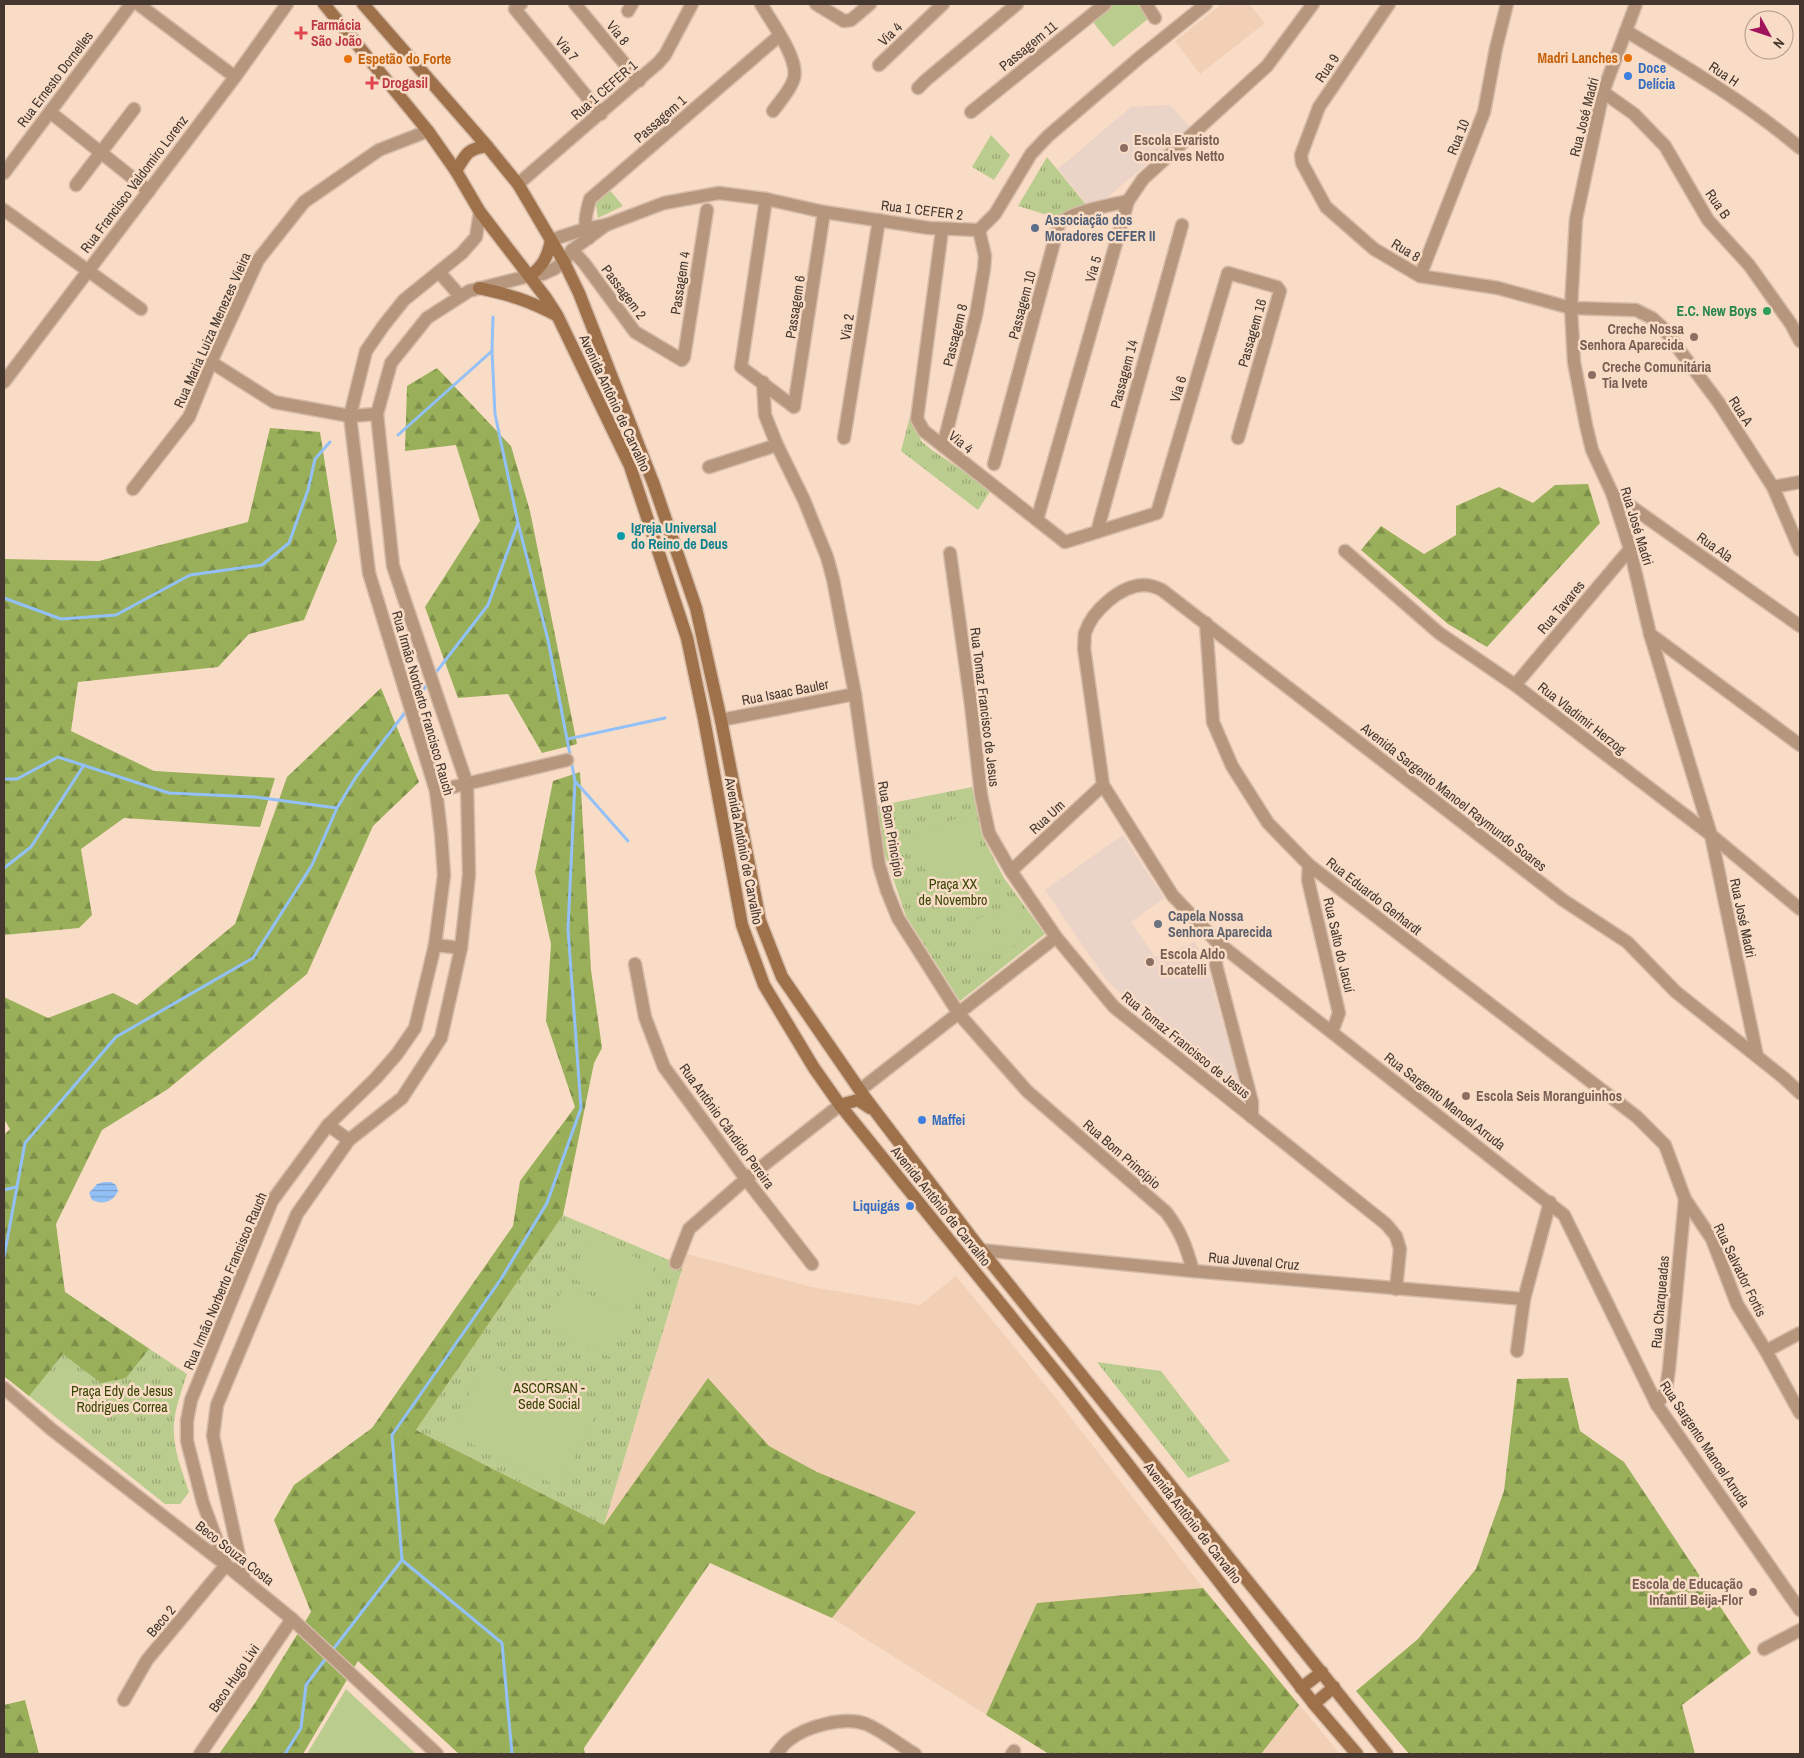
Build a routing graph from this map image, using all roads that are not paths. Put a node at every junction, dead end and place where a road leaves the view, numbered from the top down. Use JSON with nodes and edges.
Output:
{"nodes":[{"id":1,"x":131,"y":4,"type":"edge"},
{"id":2,"x":138,"y":4,"type":"edge"},
{"id":3,"x":287,"y":4,"type":"edge"},
{"id":4,"x":324,"y":4,"type":"edge"},
{"id":5,"x":363,"y":4,"type":"edge"},
{"id":6,"x":521,"y":4,"type":"edge"},
{"id":7,"x":575,"y":4,"type":"edge"},
{"id":8,"x":692,"y":4,"type":"edge"},
{"id":9,"x":761,"y":4,"type":"edge"},
{"id":10,"x":816,"y":4,"type":"edge"},
{"id":11,"x":870,"y":4,"type":"edge"},
{"id":12,"x":943,"y":4,"type":"edge"},
{"id":13,"x":1014,"y":4,"type":"edge"},
{"id":14,"x":1105,"y":4,"type":"edge"},
{"id":15,"x":1146,"y":4,"type":"edge"},
{"id":16,"x":1206,"y":4,"type":"edge"},
{"id":17,"x":1313,"y":4,"type":"edge"},
{"id":18,"x":1388,"y":4,"type":"edge"},
{"id":19,"x":1507,"y":4,"type":"edge"},
{"id":20,"x":1636,"y":4,"type":"edge"},
{"id":21,"x":1155,"y":18,"type":"dead end"},
{"id":22,"x":1626,"y":31,"type":"junction"},
{"id":23,"x":779,"y":36,"type":"junction"},
{"id":24,"x":879,"y":65,"type":"dead end"},
{"id":25,"x":235,"y":76,"type":"junction"},
{"id":26,"x":639,"y":81,"type":"junction"},
{"id":27,"x":918,"y":88,"type":"dead end"},
{"id":28,"x":1604,"y":92,"type":"junction"},
{"id":29,"x":134,"y":109,"type":"dead end"},
{"id":30,"x":774,"y":111,"type":"dead end"},
{"id":31,"x":50,"y":112,"type":"junction"},
{"id":32,"x":971,"y":112,"type":"dead end"},
{"id":33,"x":601,"y":114,"type":"junction"},
{"id":34,"x":428,"y":131,"type":"junction"},
{"id":35,"x":487,"y":146,"type":"junction"},
{"id":36,"x":1800,"y":148,"type":"edge"},
{"id":37,"x":101,"y":152,"type":"junction"},
{"id":38,"x":1301,"y":155,"type":"joint"},
{"id":39,"x":456,"y":171,"type":"junction"},
{"id":40,"x":4,"y":173,"type":"edge"},
{"id":41,"x":518,"y":184,"type":"junction"},
{"id":42,"x":76,"y":185,"type":"dead end"},
{"id":43,"x":149,"y":190,"type":"junction"},
{"id":44,"x":766,"y":199,"type":"junction"},
{"id":45,"x":1128,"y":201,"type":"junction"},
{"id":46,"x":4,"y":210,"type":"edge"},
{"id":47,"x":707,"y":210,"type":"dead end"},
{"id":48,"x":480,"y":212,"type":"junction"},
{"id":49,"x":824,"y":212,"type":"junction"},
{"id":50,"x":879,"y":220,"type":"junction"},
{"id":51,"x":1182,"y":225,"type":"dead end"},
{"id":52,"x":942,"y":230,"type":"junction"},
{"id":53,"x":979,"y":230,"type":"junction"},
{"id":54,"x":587,"y":234,"type":"junction"},
{"id":55,"x":551,"y":240,"type":"junction"},
{"id":56,"x":572,"y":250,"type":"junction"},
{"id":57,"x":564,"y":262,"type":"junction"},
{"id":58,"x":88,"y":270,"type":"junction"},
{"id":59,"x":439,"y":272,"type":"junction"},
{"id":60,"x":1228,"y":274,"type":"joint"},
{"id":61,"x":529,"y":276,"type":"junction"},
{"id":62,"x":1420,"y":276,"type":"junction"},
{"id":63,"x":479,"y":288,"type":"junction"},
{"id":64,"x":460,"y":296,"type":"junction"},
{"id":65,"x":1571,"y":308,"type":"junction"},
{"id":66,"x":141,"y":309,"type":"dead end"},
{"id":67,"x":557,"y":315,"type":"junction"},
{"id":68,"x":1800,"y":341,"type":"edge"},
{"id":69,"x":683,"y":360,"type":"joint"},
{"id":70,"x":211,"y":362,"type":"junction"},
{"id":71,"x":4,"y":382,"type":"edge"},
{"id":72,"x":763,"y":382,"type":"junction"},
{"id":73,"x":376,"y":414,"type":"junction"},
{"id":74,"x":350,"y":416,"type":"junction"},
{"id":75,"x":844,"y":438,"type":"dead end"},
{"id":76,"x":1238,"y":438,"type":"dead end"},
{"id":77,"x":777,"y":445,"type":"junction"},
{"id":78,"x":943,"y":446,"type":"junction"},
{"id":79,"x":994,"y":464,"type":"dead end"},
{"id":80,"x":709,"y":467,"type":"dead end"},
{"id":81,"x":1800,"y":482,"type":"edge"},
{"id":82,"x":1773,"y":487,"type":"junction"},
{"id":83,"x":133,"y":489,"type":"dead end"},
{"id":84,"x":1612,"y":493,"type":"junction"},
{"id":85,"x":1157,"y":513,"type":"joint"},
{"id":86,"x":1037,"y":520,"type":"junction"},
{"id":87,"x":1097,"y":532,"type":"junction"},
{"id":88,"x":1630,"y":549,"type":"junction"},
{"id":89,"x":1800,"y":550,"type":"edge"},
{"id":90,"x":1345,"y":552,"type":"dead end"},
{"id":91,"x":950,"y":553,"type":"dead end"},
{"id":92,"x":1206,"y":623,"type":"junction"},
{"id":93,"x":1800,"y":626,"type":"edge"},
{"id":94,"x":1085,"y":633,"type":"joint"},
{"id":95,"x":1650,"y":634,"type":"junction"},
{"id":96,"x":1515,"y":685,"type":"junction"},
{"id":97,"x":855,"y":694,"type":"junction"},
{"id":98,"x":721,"y":720,"type":"junction"},
{"id":99,"x":1800,"y":746,"type":"edge"},
{"id":100,"x":567,"y":760,"type":"dead end"},
{"id":101,"x":466,"y":784,"type":"junction"},
{"id":102,"x":1103,"y":785,"type":"junction"},
{"id":103,"x":436,"y":791,"type":"junction"},
{"id":104,"x":1711,"y":835,"type":"junction"},
{"id":105,"x":1309,"y":865,"type":"junction"},
{"id":106,"x":1011,"y":871,"type":"junction"},
{"id":107,"x":1800,"y":909,"type":"edge"},
{"id":108,"x":1056,"y":937,"type":"junction"},
{"id":109,"x":1217,"y":942,"type":"junction"},
{"id":110,"x":435,"y":944,"type":"junction"},
{"id":111,"x":461,"y":948,"type":"junction"},
{"id":112,"x":635,"y":964,"type":"dead end"},
{"id":113,"x":959,"y":1014,"type":"junction"},
{"id":114,"x":1332,"y":1032,"type":"junction"},
{"id":115,"x":1757,"y":1056,"type":"junction"},
{"id":116,"x":1784,"y":1078,"type":"junction"},
{"id":117,"x":825,"y":1085,"type":"junction"},
{"id":118,"x":860,"y":1090,"type":"junction"},
{"id":119,"x":1800,"y":1094,"type":"edge"},
{"id":120,"x":1800,"y":1102,"type":"edge"},
{"id":121,"x":840,"y":1105,"type":"junction"},
{"id":122,"x":878,"y":1114,"type":"junction"},
{"id":123,"x":1252,"y":1117,"type":"junction"},
{"id":124,"x":1636,"y":1117,"type":"joint"},
{"id":125,"x":328,"y":1125,"type":"junction"},
{"id":126,"x":348,"y":1140,"type":"junction"},
{"id":127,"x":746,"y":1179,"type":"junction"},
{"id":128,"x":1685,"y":1199,"type":"junction"},
{"id":129,"x":1550,"y":1202,"type":"junction"},
{"id":130,"x":981,"y":1250,"type":"junction"},
{"id":131,"x":676,"y":1263,"type":"dead end"},
{"id":132,"x":812,"y":1264,"type":"dead end"},
{"id":133,"x":1193,"y":1271,"type":"junction"},
{"id":134,"x":1396,"y":1289,"type":"junction"},
{"id":135,"x":1524,"y":1299,"type":"junction"},
{"id":136,"x":1800,"y":1333,"type":"edge"},
{"id":137,"x":1517,"y":1351,"type":"dead end"},
{"id":138,"x":1766,"y":1351,"type":"junction"},
{"id":139,"x":4,"y":1388,"type":"edge"},
{"id":140,"x":1657,"y":1405,"type":"junction"},
{"id":141,"x":1800,"y":1413,"type":"edge"},
{"id":142,"x":226,"y":1565,"type":"junction"},
{"id":143,"x":244,"y":1579,"type":"junction"},
{"id":144,"x":1800,"y":1610,"type":"edge"},
{"id":145,"x":292,"y":1619,"type":"junction"},
{"id":146,"x":1800,"y":1630,"type":"edge"},
{"id":147,"x":1764,"y":1650,"type":"dead end"},
{"id":148,"x":1322,"y":1672,"type":"junction"},
{"id":149,"x":1334,"y":1687,"type":"junction"},
{"id":150,"x":1301,"y":1688,"type":"junction"},
{"id":151,"x":124,"y":1700,"type":"dead end"},
{"id":152,"x":1314,"y":1704,"type":"junction"},
{"id":153,"x":200,"y":1754,"type":"edge"},
{"id":154,"x":437,"y":1754,"type":"edge"},
{"id":155,"x":776,"y":1754,"type":"edge"},
{"id":156,"x":915,"y":1754,"type":"edge"},
{"id":157,"x":1357,"y":1754,"type":"edge"},
{"id":158,"x":1387,"y":1754,"type":"edge"}],
"edges":[{"from":1,"to":31,"type":"street","name":"Rua Ernesto Dornelles"},
{"from":2,"to":25,"type":"street"},
{"from":3,"to":25,"type":"street","name":"Rua Francisco Valdomiro Lorenz"},
{"from":4,"to":34,"type":"main road","name":"Avenida Antônio de Carvalho"},
{"from":5,"to":35,"type":"main road","name":"Avenida Antônio de Carvalho"},
{"from":6,"to":33,"type":"street","name":"Via 7"},
{"from":7,"to":26,"type":"street","name":"Via 8"},
{"from":8,"to":26,"type":"street","name":"Rua 1 CEFER 1"},
{"from":9,"to":23,"type":"street"},
{"from":10,"to":11,"type":"street"},
{"from":12,"to":24,"type":"street","name":"Via 4"},
{"from":13,"to":27,"type":"street"},
{"from":14,"to":32,"type":"street","name":"Passagem 11"},
{"from":15,"to":21,"type":"street"},
{"from":16,"to":53,"type":"street","name":"Rua 1 CEFER 2"},
{"from":17,"to":45,"type":"street","name":"Via 5"},
{"from":18,"to":38,"type":"street","name":"Rua 9"},
{"from":19,"to":62,"type":"street","name":"Rua 10"},
{"from":20,"to":22,"type":"street","name":"Rua José Madri"},
{"from":22,"to":28,"type":"street","name":"Rua José Madri"},
{"from":22,"to":36,"type":"street","name":"Rua H"},
{"from":23,"to":30,"type":"street"},
{"from":23,"to":54,"type":"street","name":"Passagem 1"},
{"from":25,"to":43,"type":"street","name":"Rua Francisco Valdomiro Lorenz"},
{"from":26,"to":33,"type":"street","name":"Rua 1 CEFER 1"},
{"from":28,"to":65,"type":"street","name":"Rua José Madri"},
{"from":28,"to":68,"type":"street","name":"Rua B"},
{"from":29,"to":37,"type":"street"},
{"from":31,"to":37,"type":"street"},
{"from":31,"to":40,"type":"street","name":"Rua Ernesto Dornelles"},
{"from":33,"to":41,"type":"street","name":"Rua 1 CEFER 1"},
{"from":34,"to":39,"type":"main road","name":"Avenida Antônio de Carvalho"},
{"from":34,"to":70,"type":"street","name":"Rua Maria Luiza Menezes Vieira"},
{"from":35,"to":39,"type":"main road"},
{"from":35,"to":41,"type":"main road","name":"Avenida Antônio de Carvalho"},
{"from":37,"to":42,"type":"street"},
{"from":37,"to":43,"type":"street"},
{"from":38,"to":62,"type":"street","name":"Rua 8"},
{"from":39,"to":48,"type":"main road","name":"Avenida Antônio de Carvalho"},
{"from":41,"to":55,"type":"main road","name":"Avenida Antônio de Carvalho"},
{"from":43,"to":58,"type":"street","name":"Rua Francisco Valdomiro Lorenz"},
{"from":44,"to":49,"type":"street","name":"Rua 1 CEFER 2"},
{"from":44,"to":54,"type":"street","name":"Rua 1 CEFER 2"},
{"from":44,"to":72,"type":"street"},
{"from":45,"to":79,"type":"street","name":"Passagem 10"},
{"from":45,"to":86,"type":"street","name":"Via 5"},
{"from":46,"to":58,"type":"street"},
{"from":47,"to":69,"type":"street","name":"Passagem 4"},
{"from":48,"to":59,"type":"street","name":"Rua Irmão Norberto Francisco Rauch"},
{"from":48,"to":61,"type":"main road","name":"Avenida Antônio de Carvalho"},
{"from":49,"to":50,"type":"street","name":"Rua 1 CEFER 2"},
{"from":49,"to":72,"type":"street","name":"Passagem 6"},
{"from":50,"to":52,"type":"street","name":"Rua 1 CEFER 2"},
{"from":50,"to":75,"type":"street","name":"Via 2"},
{"from":51,"to":87,"type":"street","name":"Passagem 14"},
{"from":52,"to":53,"type":"street","name":"Rua 1 CEFER 2"},
{"from":52,"to":78,"type":"street","name":"Via 4"},
{"from":53,"to":78,"type":"street","name":"Passagem 8"},
{"from":54,"to":55,"type":"street","name":"Rua 1 CEFER 2"},
{"from":54,"to":56,"type":"street","name":"Rua 1 CEFER 2"},
{"from":55,"to":57,"type":"main road","name":"Avenida Antônio de Carvalho"},
{"from":55,"to":61,"type":"main road"},
{"from":56,"to":57,"type":"street","name":"Rua 1 CEFER 2"},
{"from":56,"to":69,"type":"street","name":"Passagem 2"},
{"from":57,"to":61,"type":"street","name":"Rua 1 CEFER 2"},
{"from":57,"to":98,"type":"main road","name":"Avenida Antônio de Carvalho"},
{"from":58,"to":66,"type":"street"},
{"from":58,"to":71,"type":"street","name":"Rua Francisco Valdomiro Lorenz"},
{"from":59,"to":64,"type":"street"},
{"from":59,"to":74,"type":"street","name":"Rua Irmão Norberto Francisco Rauch"},
{"from":60,"to":76,"type":"street","name":"Passagem 16"},
{"from":60,"to":85,"type":"street","name":"Via 6"},
{"from":61,"to":63,"type":"street","name":"Rua Irmão Norberto Francisco Rauch"},
{"from":61,"to":67,"type":"main road","name":"Avenida Antônio de Carvalho"},
{"from":62,"to":65,"type":"street","name":"Rua 8"},
{"from":63,"to":64,"type":"street","name":"Rua Irmão Norberto Francisco Rauch"},
{"from":63,"to":67,"type":"main road"},
{"from":64,"to":73,"type":"street","name":"Rua Irmão Norberto Francisco Rauch"},
{"from":65,"to":82,"type":"street","name":"Rua A"},
{"from":65,"to":84,"type":"street","name":"Rua José Madri"},
{"from":67,"to":117,"type":"main road","name":"Avenida Antônio de Carvalho"},
{"from":70,"to":74,"type":"street"},
{"from":70,"to":83,"type":"street","name":"Rua Maria Luiza Menezes Vieira"},
{"from":72,"to":77,"type":"street","name":"Rua Bom Princípio"},
{"from":73,"to":74,"type":"street"},
{"from":73,"to":101,"type":"street","name":"Rua Irmão Norberto Francisco Rauch"},
{"from":74,"to":103,"type":"street","name":"Rua Irmão Norberto Francisco Rauch"},
{"from":77,"to":80,"type":"street"},
{"from":77,"to":97,"type":"street","name":"Rua Bom Princípio"},
{"from":78,"to":86,"type":"street","name":"Via 4"},
{"from":81,"to":82,"type":"street"},
{"from":82,"to":89,"type":"street","name":"Rua A"},
{"from":84,"to":88,"type":"street","name":"Rua José Madri"},
{"from":84,"to":93,"type":"street","name":"Rua Ala"},
{"from":85,"to":87,"type":"street","name":"Via 4"},
{"from":86,"to":87,"type":"street","name":"Via 4"},
{"from":88,"to":95,"type":"street","name":"Rua José Madri"},
{"from":88,"to":96,"type":"street","name":"Rua Tavares"},
{"from":90,"to":96,"type":"street","name":"Rua Vladimir Herzog"},
{"from":91,"to":106,"type":"street","name":"Rua Tomaz Francisco de Jesus"},
{"from":92,"to":94,"type":"street","name":"Avenida Sargento Manoel Raymundo Soares"},
{"from":92,"to":105,"type":"street","name":"Rua Eduardo Gerhardt"},
{"from":92,"to":115,"type":"street","name":"Avenida Sargento Manoel Raymundo Soares"},
{"from":94,"to":102,"type":"street","name":"Rua Sargento Manoel Arruda"},
{"from":95,"to":99,"type":"street"},
{"from":95,"to":104,"type":"street","name":"Rua José Madri"},
{"from":96,"to":104,"type":"street","name":"Rua Vladimir Herzog"},
{"from":97,"to":98,"type":"street","name":"Rua Isaac Bauler"},
{"from":97,"to":113,"type":"street","name":"Rua Bom Princípio"},
{"from":98,"to":118,"type":"main road","name":"Avenida Antônio de Carvalho"},
{"from":100,"to":101,"type":"street"},
{"from":101,"to":103,"type":"street"},
{"from":101,"to":111,"type":"street","name":"Rua Irmão Norberto Francisco Rauch"},
{"from":102,"to":106,"type":"street","name":"Rua Um"},
{"from":102,"to":109,"type":"street","name":"Rua Sargento Manoel Arruda"},
{"from":103,"to":110,"type":"street","name":"Rua Irmão Norberto Francisco Rauch"},
{"from":104,"to":107,"type":"street","name":"Rua Vladimir Herzog"},
{"from":104,"to":115,"type":"street","name":"Rua José Madri"},
{"from":105,"to":114,"type":"street","name":"Rua Salto do Jacuí"},
{"from":105,"to":124,"type":"street","name":"Rua Eduardo Gerhardt"},
{"from":106,"to":108,"type":"street","name":"Rua Tomaz Francisco de Jesus"},
{"from":108,"to":113,"type":"street"},
{"from":108,"to":123,"type":"street","name":"Rua Tomaz Francisco de Jesus"},
{"from":109,"to":114,"type":"street","name":"Rua Sargento Manoel Arruda"},
{"from":109,"to":123,"type":"street"},
{"from":110,"to":111,"type":"street"},
{"from":110,"to":125,"type":"street","name":"Rua Irmão Norberto Francisco Rauch"},
{"from":111,"to":126,"type":"street","name":"Rua Irmão Norberto Francisco Rauch"},
{"from":112,"to":127,"type":"street","name":"Rua Antônio Cândido Pereira"},
{"from":113,"to":118,"type":"street"},
{"from":113,"to":133,"type":"street","name":"Rua Bom Princípio"},
{"from":114,"to":129,"type":"street","name":"Rua Sargento Manoel Arruda"},
{"from":115,"to":116,"type":"street","name":"Avenida Sargento Manoel Raymundo Soares"},
{"from":116,"to":119,"type":"street","name":"Avenida Sargento Manoel Raymundo Soares"},
{"from":116,"to":120,"type":"street"},
{"from":117,"to":118,"type":"main road"},
{"from":117,"to":121,"type":"main road","name":"Avenida Antônio de Carvalho"},
{"from":118,"to":122,"type":"main road","name":"Avenida Antônio de Carvalho"},
{"from":121,"to":122,"type":"main road"},
{"from":121,"to":127,"type":"street"},
{"from":121,"to":150,"type":"main road","name":"Avenida Antônio de Carvalho"},
{"from":122,"to":130,"type":"main road","name":"Avenida Antônio de Carvalho"},
{"from":123,"to":134,"type":"street","name":"Rua Tomaz Francisco de Jesus"},
{"from":124,"to":128,"type":"street","name":"Rua Salvador Fortis"},
{"from":125,"to":126,"type":"street"},
{"from":125,"to":142,"type":"street","name":"Rua Irmão Norberto Francisco Rauch"},
{"from":126,"to":143,"type":"street","name":"Rua Irmão Norberto Francisco Rauch"},
{"from":127,"to":131,"type":"street"},
{"from":127,"to":132,"type":"street","name":"Rua Antônio Cândido Pereira"},
{"from":128,"to":138,"type":"street","name":"Rua Salvador Fortis"},
{"from":128,"to":140,"type":"street","name":"Rua Charqueadas"},
{"from":129,"to":135,"type":"street"},
{"from":129,"to":140,"type":"street","name":"Rua Sargento Manoel Arruda"},
{"from":130,"to":133,"type":"street","name":"Rua Juvenal Cruz"},
{"from":130,"to":148,"type":"main road","name":"Avenida Antônio de Carvalho"},
{"from":133,"to":134,"type":"street","name":"Rua Juvenal Cruz"},
{"from":134,"to":135,"type":"street","name":"Rua Juvenal Cruz"},
{"from":135,"to":137,"type":"street"},
{"from":136,"to":138,"type":"street"},
{"from":138,"to":141,"type":"street","name":"Rua Salvador Fortis"},
{"from":139,"to":142,"type":"street","name":"Beco Souza Costa"},
{"from":140,"to":144,"type":"street","name":"Rua Sargento Manoel Arruda"},
{"from":142,"to":143,"type":"street","name":"Beco Souza Costa"},
{"from":142,"to":151,"type":"street","name":"Beco 2"},
{"from":143,"to":145,"type":"street","name":"Beco Souza Costa"},
{"from":145,"to":153,"type":"street","name":"Beco Hugo Livi"},
{"from":145,"to":154,"type":"street","name":"Beco Souza Costa"},
{"from":146,"to":147,"type":"street"},
{"from":148,"to":149,"type":"main road","name":"Avenida Antônio de Carvalho"},
{"from":148,"to":150,"type":"main road"},
{"from":149,"to":152,"type":"main road"},
{"from":149,"to":158,"type":"main road","name":"Avenida Antônio de Carvalho"},
{"from":150,"to":152,"type":"main road","name":"Avenida Antônio de Carvalho"},
{"from":152,"to":157,"type":"main road","name":"Avenida Antônio de Carvalho"},
{"from":155,"to":156,"type":"street"}]}
